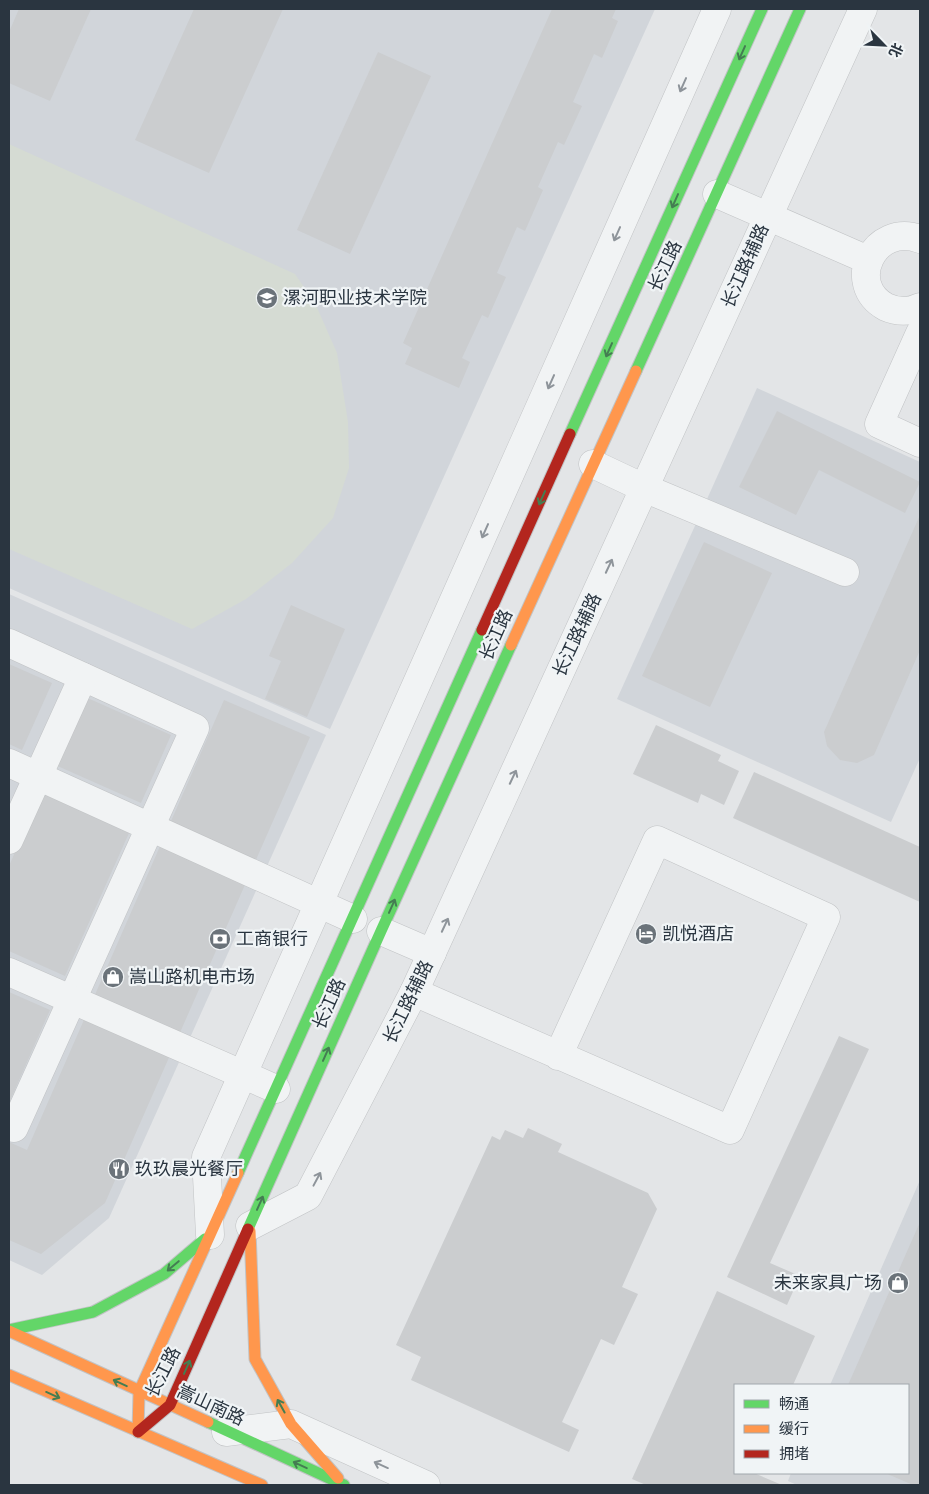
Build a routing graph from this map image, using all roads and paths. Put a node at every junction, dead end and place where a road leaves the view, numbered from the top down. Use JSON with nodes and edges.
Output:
{"nodes":[{"id":1,"x":717,"y":9,"type":"edge"},
{"id":2,"x":762,"y":9,"type":"edge"},
{"id":3,"x":800,"y":9,"type":"edge"},
{"id":4,"x":863,"y":9,"type":"edge"},
{"id":5,"x":717,"y":194,"type":"junction"},
{"id":6,"x":768,"y":216,"type":"junction"},
{"id":7,"x":920,"y":239,"type":"edge"},
{"id":8,"x":868,"y":260,"type":"junction"},
{"id":9,"x":920,"y":307,"type":"edge"},
{"id":10,"x":920,"y":333,"type":"edge"},
{"id":11,"x":920,"y":443,"type":"edge"},
{"id":12,"x":593,"y":464,"type":"junction"},
{"id":13,"x":644,"y":488,"type":"junction"},
{"id":14,"x":845,"y":572,"type":"dead end"},
{"id":15,"x":9,"y":644,"type":"edge"},
{"id":16,"x":83,"y":677,"type":"junction"},
{"id":17,"x":9,"y":763,"type":"edge"},
{"id":18,"x":38,"y":776,"type":"junction"},
{"id":19,"x":150,"y":827,"type":"junction"},
{"id":20,"x":9,"y":840,"type":"edge"},
{"id":21,"x":319,"y":904,"type":"junction"},
{"id":22,"x":353,"y":919,"type":"junction"},
{"id":23,"x":381,"y":931,"type":"junction"},
{"id":24,"x":432,"y":953,"type":"junction"},
{"id":25,"x":9,"y":972,"type":"edge"},
{"id":26,"x":414,"y":992,"type":"junction"},
{"id":27,"x":72,"y":1000,"type":"junction"},
{"id":28,"x":558,"y":1056,"type":"junction"},
{"id":29,"x":243,"y":1074,"type":"junction"},
{"id":30,"x":276,"y":1089,"type":"junction"},
{"id":31,"x":9,"y":1125,"type":"edge"},
{"id":32,"x":250,"y":1226,"type":"junction"},
{"id":33,"x":210,"y":1235,"type":"junction"},
{"id":34,"x":9,"y":1331,"type":"edge"},
{"id":35,"x":9,"y":1375,"type":"edge"},
{"id":36,"x":140,"y":1392,"type":"junction"},
{"id":37,"x":170,"y":1405,"type":"junction"},
{"id":38,"x":291,"y":1424,"type":"junction"},
{"id":39,"x":138,"y":1432,"type":"junction"},
{"id":40,"x":226,"y":1432,"type":"junction"},
{"id":41,"x":215,"y":1464,"type":"junction"},
{"id":42,"x":233,"y":1485,"type":"edge"},
{"id":43,"x":262,"y":1485,"type":"edge"},
{"id":44,"x":344,"y":1485,"type":"edge"},
{"id":45,"x":426,"y":1485,"type":"edge"}],
"edges":[{"from":1,"to":21,"type":"street","one_way":true},
{"from":2,"to":22,"type":"main road","name":"长江路","one_way":true},
{"from":3,"to":5,"type":"main road","name":"长江路"},
{"from":4,"to":6,"type":"street","name":"长江路辅路"},
{"from":5,"to":6,"type":"street"},
{"from":5,"to":12,"type":"main road","name":"长江路"},
{"from":6,"to":8,"type":"street"},
{"from":6,"to":13,"type":"street","name":"长江路辅路"},
{"from":7,"to":8,"type":"street"},
{"from":8,"to":9,"type":"street"},
{"from":10,"to":11,"type":"street"},
{"from":12,"to":13,"type":"street"},
{"from":23,"to":12,"type":"main road","name":"长江路","one_way":true},
{"from":13,"to":14,"type":"street"},
{"from":24,"to":13,"type":"street","name":"长江路辅路","one_way":true},
{"from":15,"to":16,"type":"street"},
{"from":16,"to":18,"type":"street"},
{"from":16,"to":19,"type":"street"},
{"from":17,"to":18,"type":"street"},
{"from":18,"to":19,"type":"street"},
{"from":18,"to":20,"type":"street"},
{"from":19,"to":21,"type":"street"},
{"from":19,"to":27,"type":"street"},
{"from":21,"to":22,"type":"street"},
{"from":21,"to":29,"type":"street"},
{"from":22,"to":30,"type":"main road","name":"长江路"},
{"from":23,"to":24,"type":"street"},
{"from":32,"to":23,"type":"main road","name":"长江路","one_way":true},
{"from":24,"to":26,"type":"street","name":"长江路辅路"},
{"from":25,"to":27,"type":"street"},
{"from":26,"to":28,"type":"street"},
{"from":32,"to":26,"type":"street","name":"长江路辅路","one_way":true},
{"from":27,"to":29,"type":"street"},
{"from":27,"to":31,"type":"street"},
{"from":28,"to":28,"type":"street"},
{"from":29,"to":30,"type":"street"},
{"from":29,"to":33,"type":"street"},
{"from":30,"to":33,"type":"main road","name":"长江路"},
{"from":37,"to":32,"type":"main road","name":"长江路","one_way":true},
{"from":38,"to":32,"type":"main road","one_way":true},
{"from":33,"to":34,"type":"main road","one_way":true},
{"from":33,"to":36,"type":"main road","name":"长江路"},
{"from":36,"to":34,"type":"main road","name":"嵩山南路","one_way":true},
{"from":35,"to":39,"type":"main road","one_way":true},
{"from":36,"to":37,"type":"main road","name":"嵩山南路"},
{"from":36,"to":39,"type":"main road","name":"长江路"},
{"from":37,"to":39,"type":"main road","name":"长江路"},
{"from":37,"to":40,"type":"main road","name":"嵩山南路"},
{"from":38,"to":40,"type":"street"},
{"from":38,"to":44,"type":"main road"},
{"from":45,"to":38,"type":"street","one_way":true},
{"from":39,"to":41,"type":"main road"},
{"from":44,"to":40,"type":"main road","name":"嵩山南路","one_way":true},
{"from":41,"to":42,"type":"street"},
{"from":41,"to":43,"type":"main road"}]}
